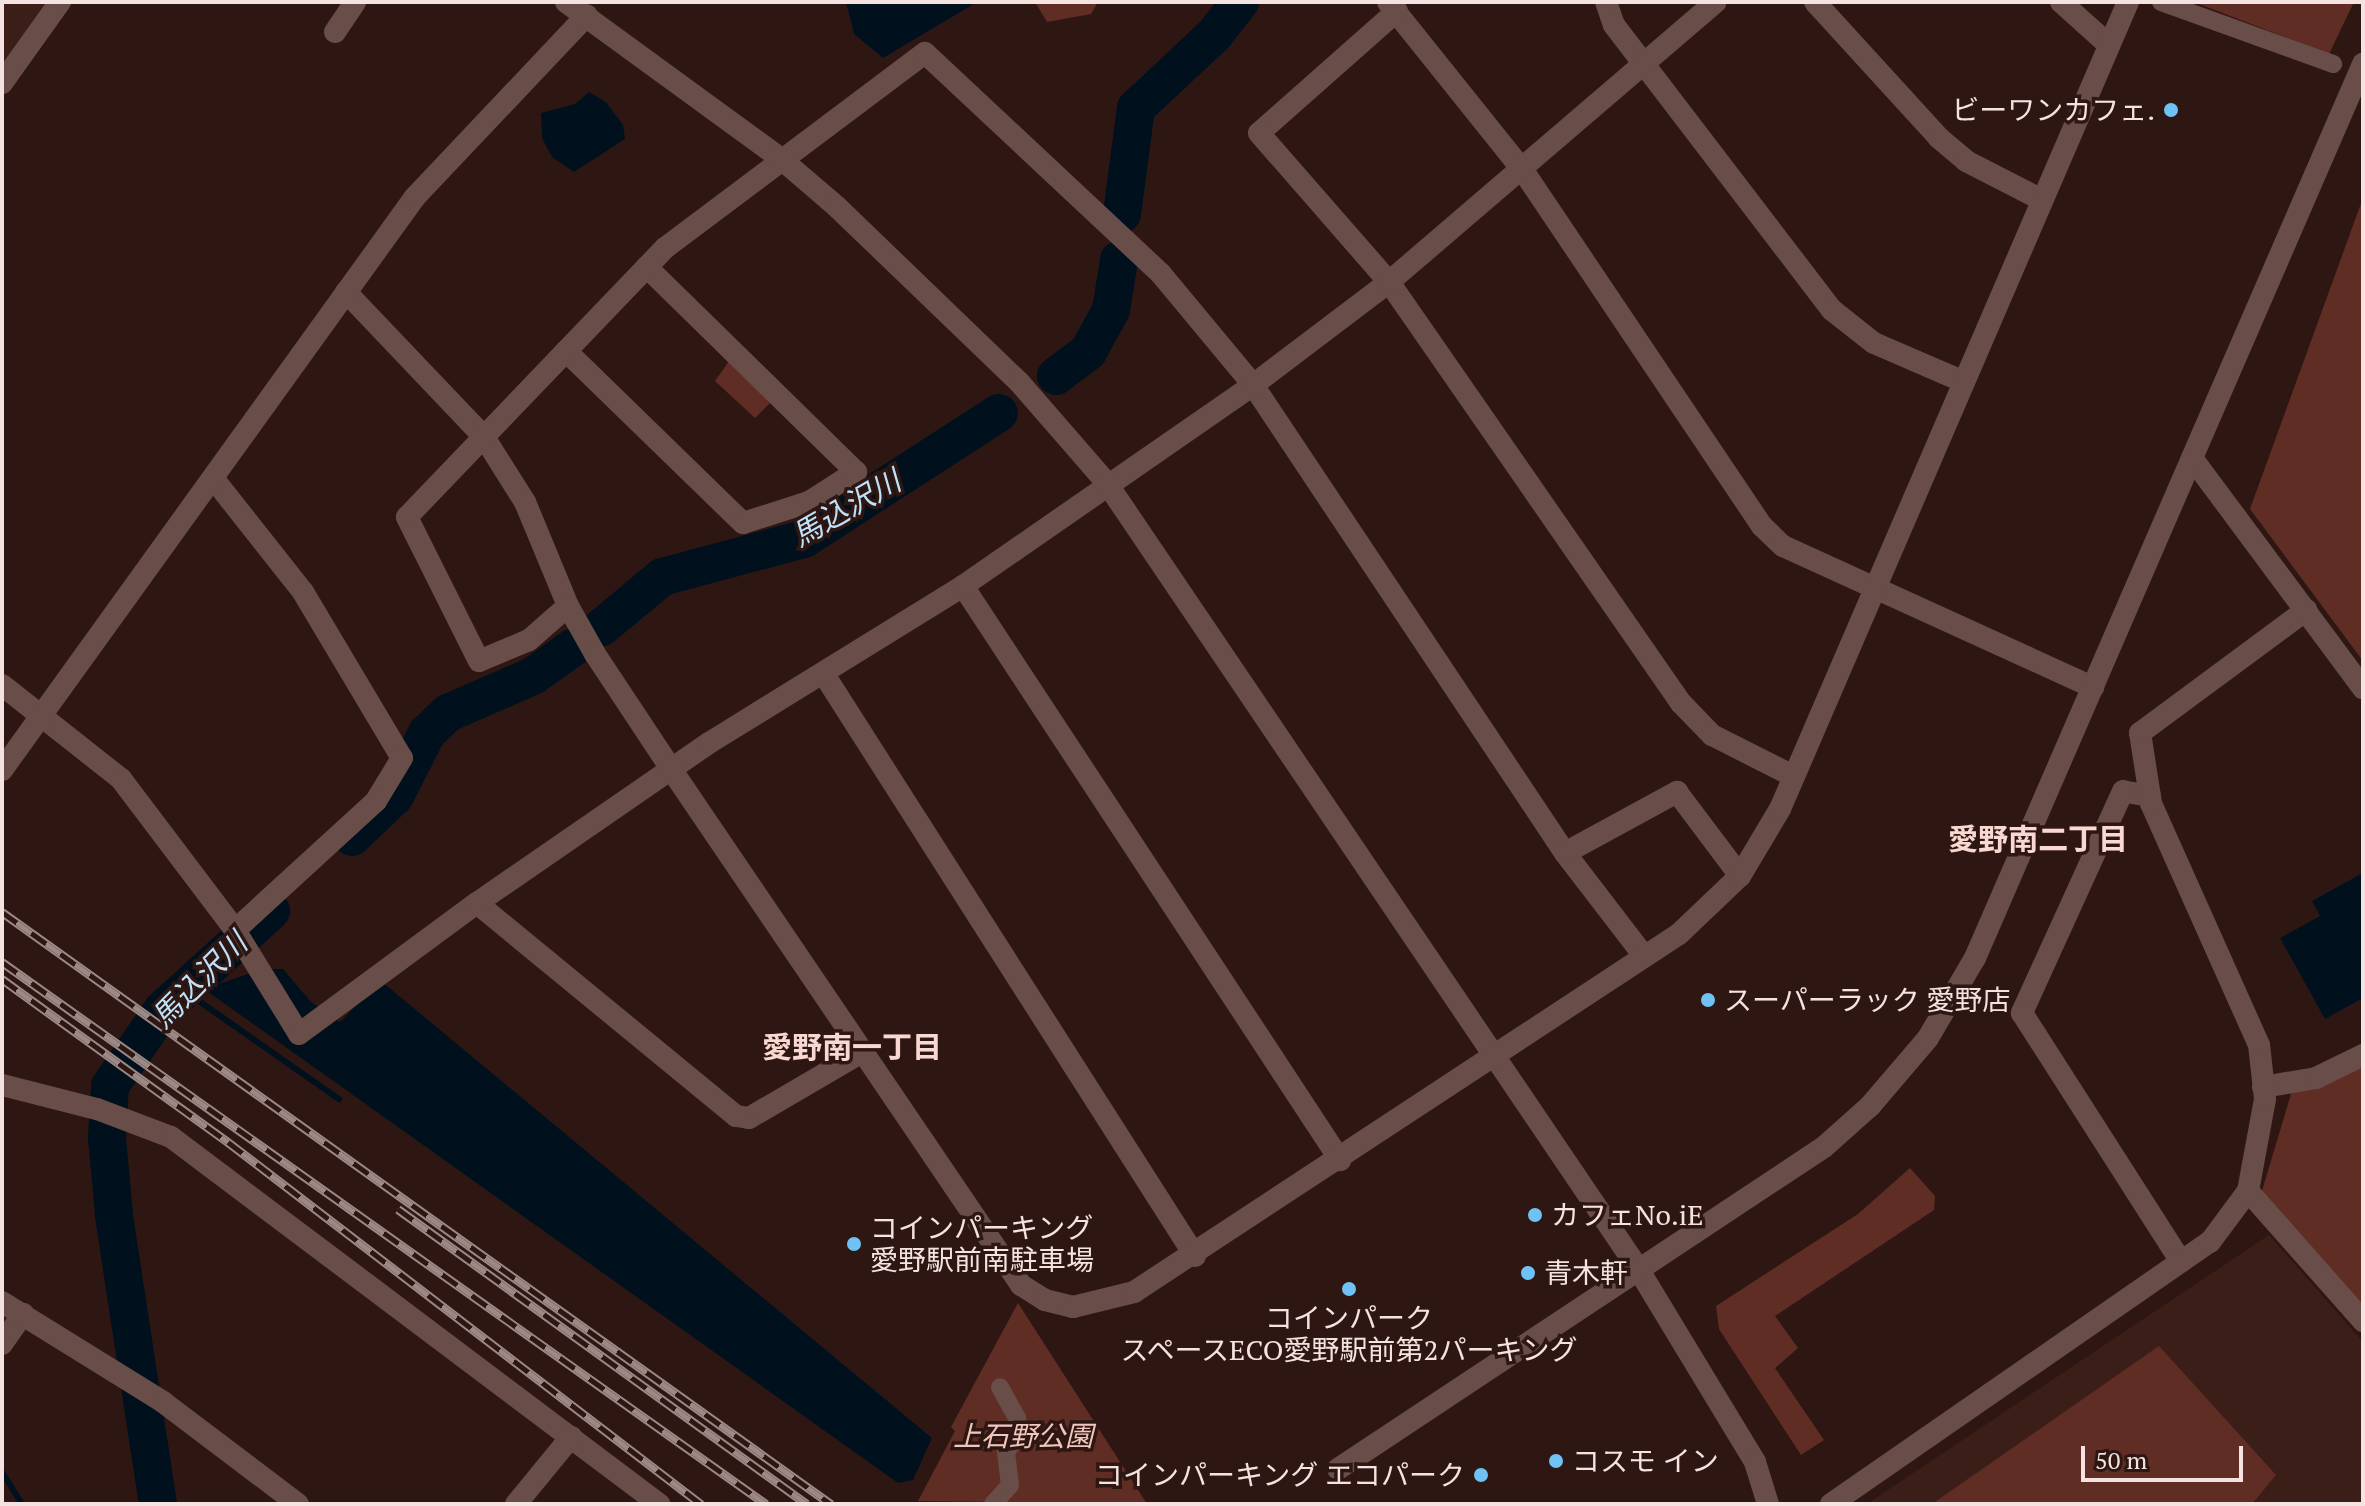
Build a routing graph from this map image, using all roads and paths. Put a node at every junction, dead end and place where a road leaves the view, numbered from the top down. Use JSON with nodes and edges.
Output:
{"nodes":[{"id":1,"x":60,"y":2,"type":"edge"},
{"id":2,"x":355,"y":2,"type":"edge"},
{"id":3,"x":566,"y":2,"type":"edge"},
{"id":4,"x":1606,"y":2,"type":"edge"},
{"id":5,"x":1716,"y":2,"type":"edge"},
{"id":6,"x":1815,"y":2,"type":"edge"},
{"id":7,"x":2061,"y":2,"type":"edge"},
{"id":8,"x":2128,"y":2,"type":"edge"},
{"id":9,"x":2161,"y":2,"type":"edge"},
{"id":10,"x":1392,"y":6,"type":"edge"},
{"id":11,"x":587,"y":15,"type":"junction"},
{"id":12,"x":335,"y":32,"type":"dead end"},
{"id":13,"x":2109,"y":45,"type":"junction"},
{"id":14,"x":1643,"y":63,"type":"junction"},
{"id":15,"x":2333,"y":64,"type":"dead end"},
{"id":16,"x":2363,"y":64,"type":"edge"},
{"id":17,"x":2,"y":83,"type":"edge"},
{"id":18,"x":780,"y":158,"type":"junction"},
{"id":19,"x":1522,"y":169,"type":"junction"},
{"id":20,"x":2042,"y":200,"type":"junction"},
{"id":21,"x":647,"y":267,"type":"junction"},
{"id":22,"x":1389,"y":282,"type":"junction"},
{"id":23,"x":346,"y":292,"type":"junction"},
{"id":24,"x":566,"y":351,"type":"junction"},
{"id":25,"x":1964,"y":382,"type":"junction"},
{"id":26,"x":1253,"y":385,"type":"junction"},
{"id":27,"x":484,"y":437,"type":"junction"},
{"id":28,"x":2192,"y":458,"type":"junction"},
{"id":29,"x":213,"y":478,"type":"junction"},
{"id":30,"x":1106,"y":482,"type":"junction"},
{"id":31,"x":1876,"y":585,"type":"junction"},
{"id":32,"x":963,"y":586,"type":"junction"},
{"id":33,"x":568,"y":606,"type":"junction"},
{"id":34,"x":2306,"y":610,"type":"junction"},
{"id":35,"x":825,"y":676,"type":"junction"},
{"id":36,"x":2,"y":685,"type":"edge"},
{"id":37,"x":2093,"y":687,"type":"junction"},
{"id":38,"x":2363,"y":688,"type":"edge"},
{"id":39,"x":44,"y":715,"type":"junction"},
{"id":40,"x":671,"y":769,"type":"junction"},
{"id":41,"x":2,"y":770,"type":"edge"},
{"id":42,"x":1793,"y":776,"type":"junction"},
{"id":43,"x":2150,"y":796,"type":"junction"},
{"id":44,"x":1565,"y":853,"type":"junction"},
{"id":45,"x":1740,"y":876,"type":"junction"},
{"id":46,"x":477,"y":903,"type":"junction"},
{"id":47,"x":240,"y":937,"type":"junction"},
{"id":48,"x":1644,"y":956,"type":"junction"},
{"id":49,"x":862,"y":1052,"type":"junction"},
{"id":50,"x":1496,"y":1052,"type":"junction"},
{"id":51,"x":2363,"y":1055,"type":"edge"},
{"id":52,"x":2,"y":1085,"type":"edge"},
{"id":53,"x":2263,"y":1087,"type":"junction"},
{"id":54,"x":1340,"y":1160,"type":"junction"},
{"id":55,"x":2248,"y":1191,"type":"junction"},
{"id":56,"x":1195,"y":1256,"type":"junction"},
{"id":57,"x":2181,"y":1262,"type":"junction"},
{"id":58,"x":1637,"y":1267,"type":"junction"},
{"id":59,"x":2,"y":1302,"type":"edge"},
{"id":60,"x":23,"y":1314,"type":"junction"},
{"id":61,"x":2363,"y":1321,"type":"edge"},
{"id":62,"x":2,"y":1344,"type":"edge"},
{"id":63,"x":1000,"y":1387,"type":"dead end"},
{"id":64,"x":571,"y":1437,"type":"junction"},
{"id":65,"x":1338,"y":1469,"type":"dead end"},
{"id":66,"x":298,"y":1504,"type":"edge"},
{"id":67,"x":516,"y":1504,"type":"edge"},
{"id":68,"x":659,"y":1504,"type":"edge"},
{"id":69,"x":993,"y":1504,"type":"edge"},
{"id":70,"x":1768,"y":1504,"type":"edge"},
{"id":71,"x":1831,"y":1504,"type":"edge"}],
"edges":[{"from":1,"to":17,"type":"street"},
{"from":2,"to":12,"type":"street"},
{"from":3,"to":11,"type":"street"},
{"from":4,"to":14,"type":"street"},
{"from":5,"to":14,"type":"street"},
{"from":6,"to":20,"type":"street"},
{"from":7,"to":13,"type":"street"},
{"from":8,"to":13,"type":"street"},
{"from":9,"to":15,"type":"street"},
{"from":10,"to":19,"type":"street"},
{"from":10,"to":22,"type":"street"},
{"from":11,"to":18,"type":"street"},
{"from":11,"to":23,"type":"street"},
{"from":13,"to":20,"type":"street"},
{"from":14,"to":19,"type":"street"},
{"from":14,"to":25,"type":"street"},
{"from":16,"to":28,"type":"street"},
{"from":18,"to":21,"type":"street"},
{"from":18,"to":26,"type":"street"},
{"from":18,"to":30,"type":"street"},
{"from":19,"to":22,"type":"street"},
{"from":19,"to":31,"type":"street"},
{"from":20,"to":25,"type":"street"},
{"from":21,"to":24,"type":"street"},
{"from":21,"to":24,"type":"street"},
{"from":22,"to":26,"type":"street"},
{"from":22,"to":42,"type":"street"},
{"from":23,"to":27,"type":"street"},
{"from":23,"to":29,"type":"street"},
{"from":24,"to":27,"type":"street"},
{"from":25,"to":31,"type":"street"},
{"from":26,"to":30,"type":"street"},
{"from":26,"to":44,"type":"street"},
{"from":27,"to":33,"type":"street"},
{"from":27,"to":33,"type":"street"},
{"from":28,"to":34,"type":"street"},
{"from":28,"to":37,"type":"street"},
{"from":29,"to":39,"type":"street"},
{"from":29,"to":47,"type":"street"},
{"from":30,"to":32,"type":"street"},
{"from":30,"to":50,"type":"street"},
{"from":31,"to":37,"type":"street"},
{"from":31,"to":42,"type":"street"},
{"from":32,"to":35,"type":"street"},
{"from":32,"to":54,"type":"street"},
{"from":33,"to":40,"type":"street"},
{"from":34,"to":38,"type":"street"},
{"from":34,"to":43,"type":"street"},
{"from":35,"to":40,"type":"street"},
{"from":35,"to":56,"type":"street"},
{"from":36,"to":39,"type":"street"},
{"from":37,"to":58,"type":"street"},
{"from":39,"to":41,"type":"street"},
{"from":39,"to":47,"type":"street"},
{"from":40,"to":46,"type":"street"},
{"from":40,"to":49,"type":"street"},
{"from":42,"to":45,"type":"street"},
{"from":43,"to":53,"type":"street"},
{"from":43,"to":57,"type":"street"},
{"from":44,"to":45,"type":"street"},
{"from":44,"to":48,"type":"street"},
{"from":45,"to":48,"type":"street"},
{"from":46,"to":47,"type":"street"},
{"from":46,"to":49,"type":"street"},
{"from":48,"to":50,"type":"street"},
{"from":49,"to":56,"type":"street"},
{"from":50,"to":54,"type":"street"},
{"from":50,"to":58,"type":"street"},
{"from":51,"to":53,"type":"street"},
{"from":52,"to":64,"type":"street"},
{"from":53,"to":55,"type":"street"},
{"from":54,"to":56,"type":"street"},
{"from":55,"to":57,"type":"street"},
{"from":55,"to":61,"type":"street"},
{"from":57,"to":71,"type":"street"},
{"from":58,"to":65,"type":"street"},
{"from":58,"to":70,"type":"street"},
{"from":59,"to":60,"type":"street"},
{"from":60,"to":62,"type":"street"},
{"from":60,"to":66,"type":"street"},
{"from":63,"to":69,"type":"street"},
{"from":64,"to":67,"type":"street"},
{"from":64,"to":68,"type":"street"}]}
